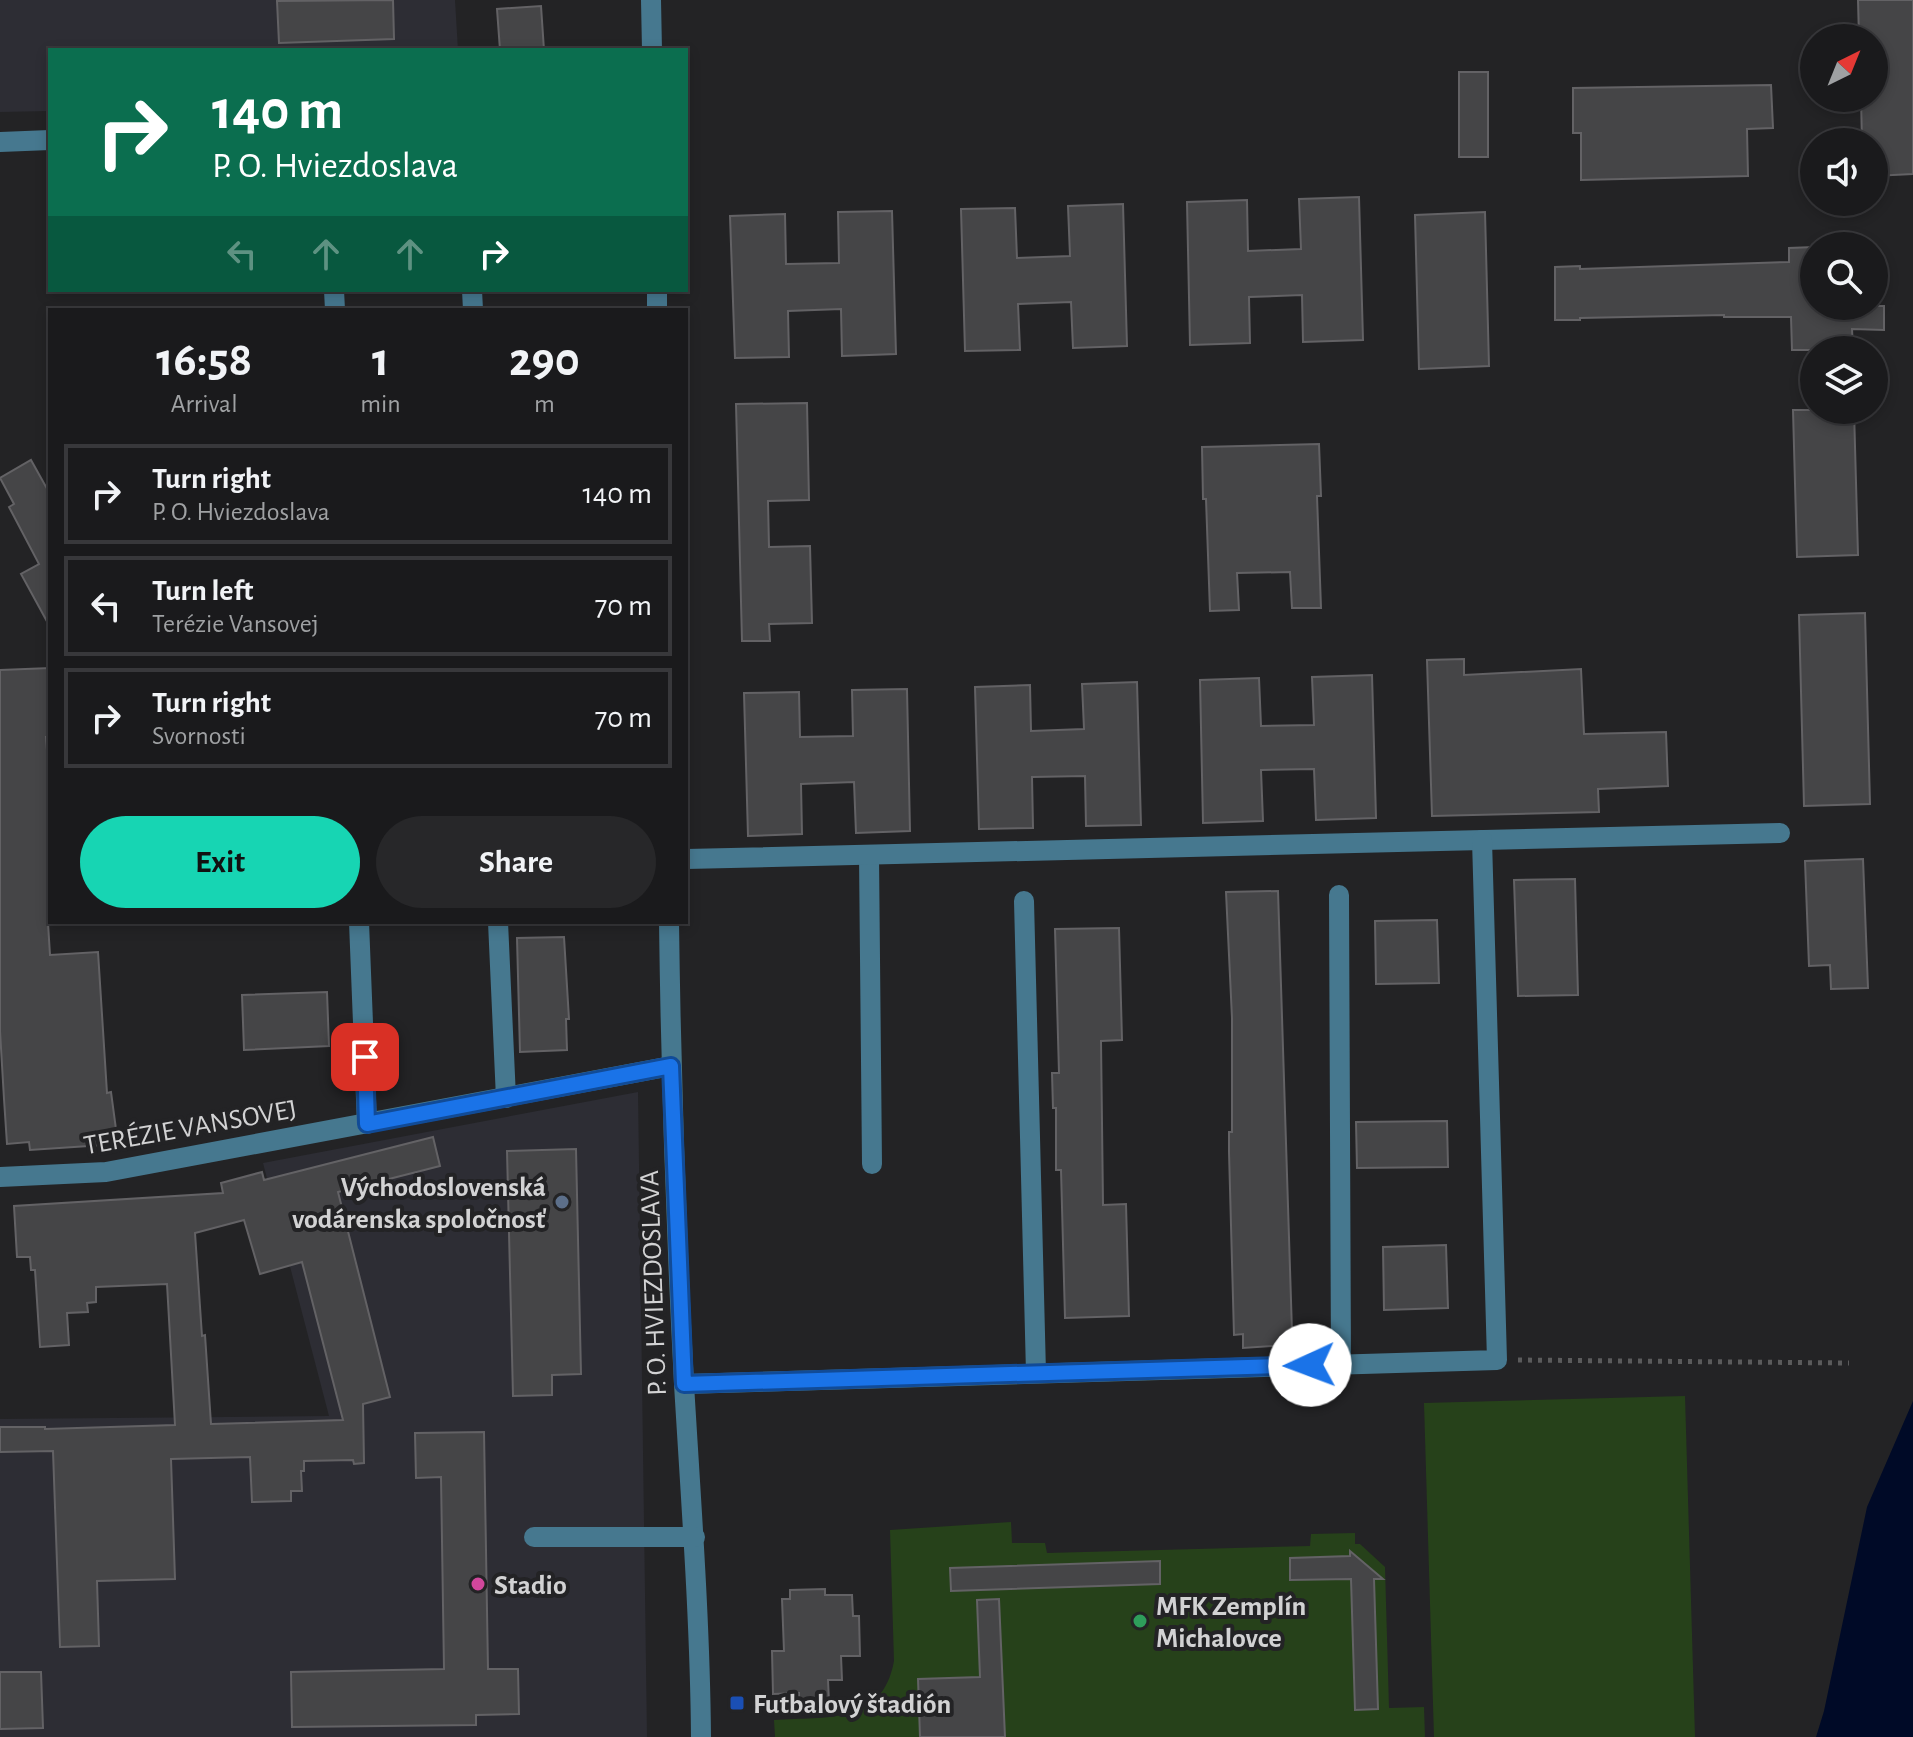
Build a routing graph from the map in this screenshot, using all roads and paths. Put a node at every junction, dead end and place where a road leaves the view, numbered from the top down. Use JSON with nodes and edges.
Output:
{"nodes":[{"id":1,"x":651,"y":0,"type":"edge"},
{"id":2,"x":652,"y":48,"type":"edge"},
{"id":3,"x":48,"y":140,"type":"edge"},
{"id":4,"x":0,"y":142,"type":"edge"},
{"id":5,"x":1780,"y":833,"type":"dead end"},
{"id":6,"x":1482,"y":840,"type":"junction"},
{"id":7,"x":869,"y":855,"type":"junction"},
{"id":8,"x":688,"y":859,"type":"edge"},
{"id":9,"x":1339,"y":895,"type":"dead end"},
{"id":10,"x":1024,"y":901,"type":"dead end"},
{"id":11,"x":359,"y":924,"type":"edge"},
{"id":12,"x":498,"y":924,"type":"edge"},
{"id":13,"x":669,"y":924,"type":"edge"},
{"id":14,"x":671,"y":1066,"type":"junction"},
{"id":15,"x":506,"y":1098,"type":"junction"},
{"id":16,"x":367,"y":1124,"type":"junction"},
{"id":17,"x":872,"y":1164,"type":"dead end"},
{"id":18,"x":0,"y":1177,"type":"edge"},
{"id":19,"x":1497,"y":1360,"type":"junction"},
{"id":20,"x":1849,"y":1363,"type":"dead end"},
{"id":21,"x":1341,"y":1365,"type":"junction"},
{"id":22,"x":1036,"y":1373,"type":"junction"},
{"id":23,"x":684,"y":1384,"type":"junction"},
{"id":24,"x":534,"y":1537,"type":"dead end"},
{"id":25,"x":695,"y":1537,"type":"junction"},
{"id":26,"x":701,"y":1737,"type":"edge"}],
"edges":[{"from":1,"to":2,"type":"street"},
{"from":3,"to":4,"type":"street"},
{"from":5,"to":6,"type":"street"},
{"from":6,"to":7,"type":"street"},
{"from":6,"to":19,"type":"street"},
{"from":7,"to":8,"type":"street"},
{"from":7,"to":17,"type":"street"},
{"from":9,"to":21,"type":"street"},
{"from":10,"to":22,"type":"street"},
{"from":11,"to":16,"type":"street"},
{"from":12,"to":15,"type":"street"},
{"from":13,"to":14,"type":"street","name":"P. O. HVIEZDOSLAVA"},
{"from":14,"to":15,"type":"street","name":"TERÉZIE VANSOVEJ"},
{"from":14,"to":23,"type":"street","name":"P. O. HVIEZDOSLAVA"},
{"from":15,"to":16,"type":"street","name":"TERÉZIE VANSOVEJ"},
{"from":16,"to":18,"type":"street","name":"TERÉZIE VANSOVEJ"},
{"from":19,"to":20,"type":"path"},
{"from":19,"to":21,"type":"street"},
{"from":21,"to":22,"type":"street"},
{"from":22,"to":23,"type":"street"},
{"from":23,"to":25,"type":"street","name":"P. O. HVIEZDOSLAVA"},
{"from":24,"to":25,"type":"street"},
{"from":25,"to":26,"type":"street","name":"P. O. HVIEZDOSLAVA"}]}
